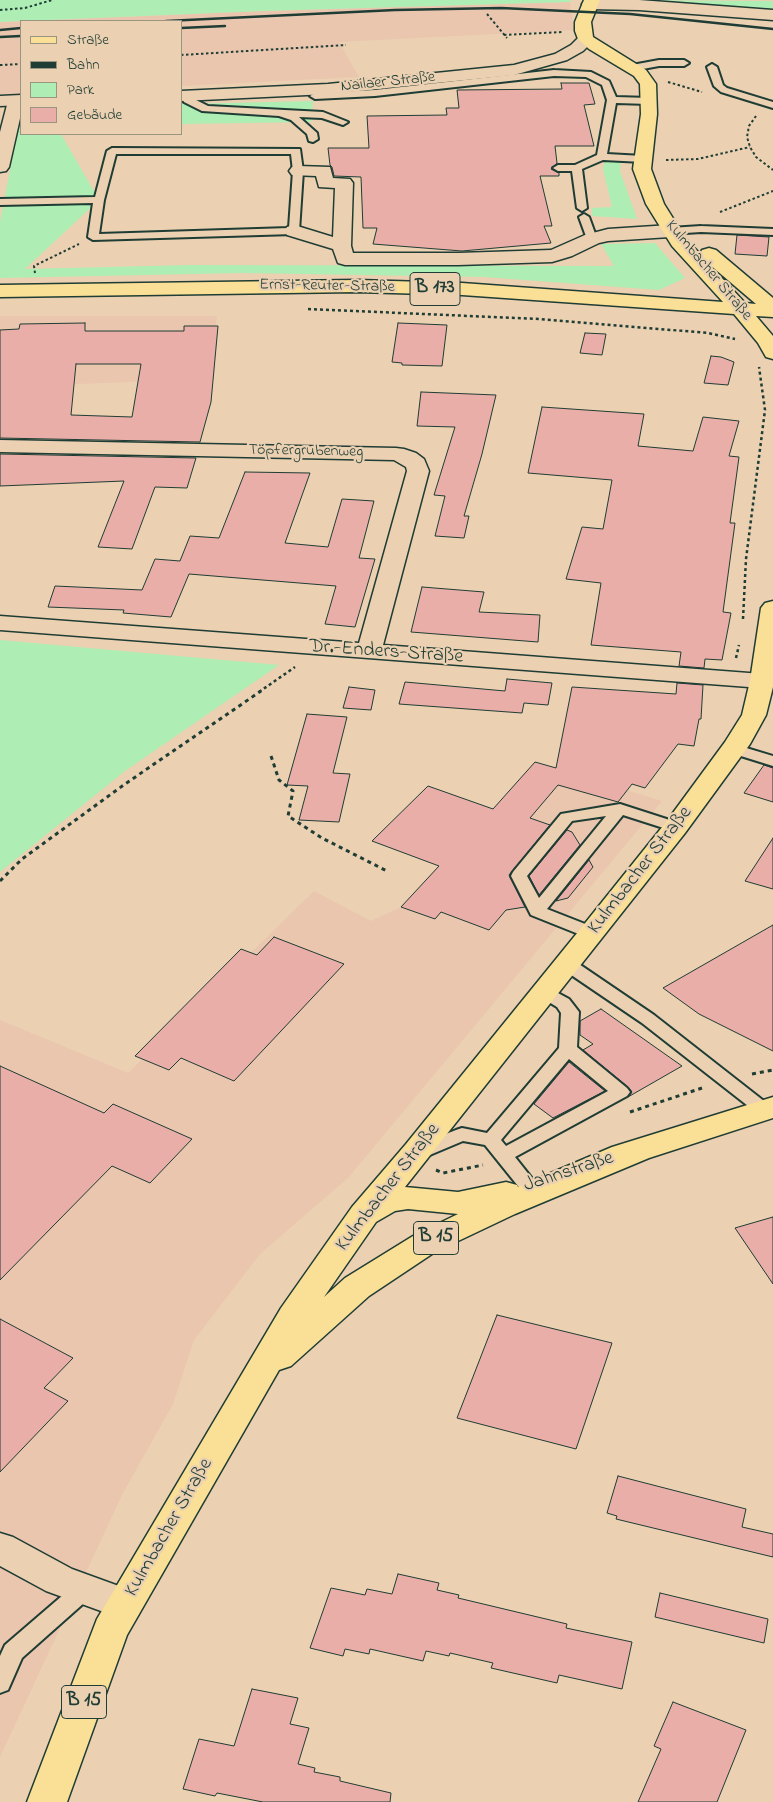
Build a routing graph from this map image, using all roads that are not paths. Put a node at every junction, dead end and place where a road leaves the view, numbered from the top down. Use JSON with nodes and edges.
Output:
{"nodes":[{"id":1,"x":591,"y":2,"type":"edge"},
{"id":2,"x":773,"y":15,"type":"edge"},
{"id":3,"x":586,"y":39,"type":"junction"},
{"id":4,"x":684,"y":63,"type":"dead end"},
{"id":5,"x":712,"y":67,"type":"dead end"},
{"id":6,"x":632,"y":68,"type":"junction"},
{"id":7,"x":184,"y":96,"type":"edge"},
{"id":8,"x":315,"y":96,"type":"dead end"},
{"id":9,"x":612,"y":100,"type":"junction"},
{"id":10,"x":12,"y":101,"type":"edge"},
{"id":11,"x":649,"y":101,"type":"junction"},
{"id":12,"x":773,"y":105,"type":"edge"},
{"id":13,"x":269,"y":113,"type":"junction"},
{"id":14,"x":343,"y":122,"type":"dead end"},
{"id":15,"x":313,"y":139,"type":"dead end"},
{"id":16,"x":602,"y":157,"type":"junction"},
{"id":17,"x":643,"y":159,"type":"junction"},
{"id":18,"x":0,"y":167,"type":"edge"},
{"id":19,"x":558,"y":168,"type":"dead end"},
{"id":20,"x":577,"y":168,"type":"junction"},
{"id":21,"x":298,"y":171,"type":"junction"},
{"id":22,"x":99,"y":200,"type":"junction"},
{"id":23,"x":0,"y":202,"type":"edge"},
{"id":24,"x":294,"y":230,"type":"junction"},
{"id":25,"x":675,"y":231,"type":"junction"},
{"id":26,"x":773,"y":232,"type":"edge"},
{"id":27,"x":592,"y":239,"type":"junction"},
{"id":28,"x":342,"y":246,"type":"junction"},
{"id":29,"x":0,"y":291,"type":"edge"},
{"id":30,"x":0,"y":306,"type":"edge"},
{"id":31,"x":740,"y":309,"type":"junction"},
{"id":32,"x":773,"y":310,"type":"edge"},
{"id":33,"x":763,"y":326,"type":"edge"},
{"id":34,"x":766,"y":357,"type":"edge"},
{"id":35,"x":0,"y":446,"type":"edge"},
{"id":36,"x":773,"y":608,"type":"edge"},
{"id":37,"x":0,"y":623,"type":"edge"},
{"id":38,"x":369,"y":651,"type":"junction"},
{"id":39,"x":768,"y":682,"type":"edge"},
{"id":40,"x":733,"y":749,"type":"junction"},
{"id":41,"x":773,"y":761,"type":"edge"},
{"id":42,"x":620,"y":809,"type":"junction"},
{"id":43,"x":676,"y":827,"type":"junction"},
{"id":44,"x":536,"y":911,"type":"junction"},
{"id":45,"x":592,"y":933,"type":"junction"},
{"id":46,"x":568,"y":964,"type":"junction"},
{"id":47,"x":545,"y":992,"type":"junction"},
{"id":48,"x":568,"y":1049,"type":"junction"},
{"id":49,"x":768,"y":1108,"type":"edge"},
{"id":50,"x":491,"y":1140,"type":"junction"},
{"id":51,"x":640,"y":1149,"type":"junction"},
{"id":52,"x":417,"y":1152,"type":"junction"},
{"id":53,"x":503,"y":1154,"type":"junction"},
{"id":54,"x":529,"y":1186,"type":"junction"},
{"id":55,"x":363,"y":1215,"type":"junction"},
{"id":56,"x":259,"y":1374,"type":"junction"},
{"id":57,"x":0,"y":1548,"type":"edge"},
{"id":58,"x":85,"y":1589,"type":"junction"},
{"id":59,"x":125,"y":1604,"type":"junction"},
{"id":60,"x":0,"y":1683,"type":"edge"},
{"id":61,"x":47,"y":1802,"type":"edge"}],
"edges":[{"from":1,"to":2,"type":"street"},
{"from":1,"to":3,"type":"main road"},
{"from":3,"to":6,"type":"main road","name":"Kulmbacher Straße"},
{"from":3,"to":7,"type":"street","name":"Nailaer Straße"},
{"from":4,"to":6,"type":"lane"},
{"from":5,"to":12,"type":"lane"},
{"from":6,"to":11,"type":"main road","name":"Kulmbacher Straße"},
{"from":7,"to":13,"type":"lane"},
{"from":8,"to":9,"type":"lane"},
{"from":9,"to":11,"type":"lane"},
{"from":9,"to":16,"type":"lane"},
{"from":10,"to":18,"type":"street"},
{"from":11,"to":17,"type":"main road","name":"Kulmbacher Straße"},
{"from":13,"to":14,"type":"lane"},
{"from":13,"to":15,"type":"lane"},
{"from":16,"to":17,"type":"lane"},
{"from":16,"to":20,"type":"lane"},
{"from":17,"to":25,"type":"main road","name":"Kulmbacher Straße","number":"B 173"},
{"from":19,"to":20,"type":"lane"},
{"from":20,"to":27,"type":"lane"},
{"from":21,"to":22,"type":"lane"},
{"from":21,"to":24,"type":"lane"},
{"from":21,"to":28,"type":"street"},
{"from":22,"to":23,"type":"lane"},
{"from":22,"to":24,"type":"lane"},
{"from":24,"to":28,"type":"street"},
{"from":25,"to":26,"type":"lane"},
{"from":25,"to":27,"type":"street"},
{"from":25,"to":31,"type":"main road","name":"Kulmbacher Straße"},
{"from":25,"to":32,"type":"main road","name":"Kulmbacher Straße","number":"B 173"},
{"from":27,"to":28,"type":"street"},
{"from":29,"to":31,"type":"main road","name":"Ernst-Reuter-Straße","number":"B 173"},
{"from":30,"to":33,"type":"main road","name":"Ernst-Reuter-Straße","number":"B 173"},
{"from":31,"to":32,"type":"main road","name":"Ernst-Reuter-Straße","number":"B 173"},
{"from":31,"to":33,"type":"main road","name":"Kulmbacher Straße"},
{"from":33,"to":34,"type":"main road","name":"Kulmbacher Straße"},
{"from":35,"to":38,"type":"street","name":"Töpfergrubenweg"},
{"from":36,"to":39,"type":"main road","name":"Kulmbacher Straße"},
{"from":37,"to":38,"type":"street","name":"Dr.-Enders-Straße"},
{"from":38,"to":39,"type":"street","name":"Dr.-Enders-Straße"},
{"from":39,"to":40,"type":"main road","name":"Kulmbacher Straße"},
{"from":40,"to":41,"type":"lane"},
{"from":40,"to":43,"type":"main road","name":"Kulmbacher Straße"},
{"from":42,"to":43,"type":"lane"},
{"from":42,"to":44,"type":"lane"},
{"from":42,"to":44,"type":"lane"},
{"from":43,"to":45,"type":"main road","name":"Kulmbacher Straße"},
{"from":44,"to":45,"type":"lane"},
{"from":45,"to":46,"type":"main road","name":"Kulmbacher Straße"},
{"from":46,"to":47,"type":"main road","name":"Kulmbacher Straße"},
{"from":46,"to":49,"type":"lane"},
{"from":47,"to":48,"type":"lane"},
{"from":47,"to":52,"type":"main road","name":"Kulmbacher Straße"},
{"from":48,"to":50,"type":"lane"},
{"from":48,"to":53,"type":"lane"},
{"from":49,"to":51,"type":"main road","name":"Jahnstraße","number":"B 15"},
{"from":50,"to":52,"type":"lane"},
{"from":50,"to":53,"type":"lane"},
{"from":51,"to":54,"type":"main road","name":"Jahnstraße","number":"B 15"},
{"from":51,"to":56,"type":"main road","number":"B 15"},
{"from":52,"to":55,"type":"main road","name":"Kulmbacher Straße"},
{"from":53,"to":54,"type":"lane"},
{"from":54,"to":55,"type":"main road","name":"Jahnstraße","number":"B 15"},
{"from":55,"to":56,"type":"main road","name":"Kulmbacher Straße","number":"B 15"},
{"from":56,"to":59,"type":"main road","name":"Kulmbacher Straße","number":"B 15"},
{"from":57,"to":58,"type":"street"},
{"from":58,"to":59,"type":"street"},
{"from":58,"to":60,"type":"lane"},
{"from":59,"to":61,"type":"main road","name":"Kulmbacher Straße","number":"B 15"}]}
